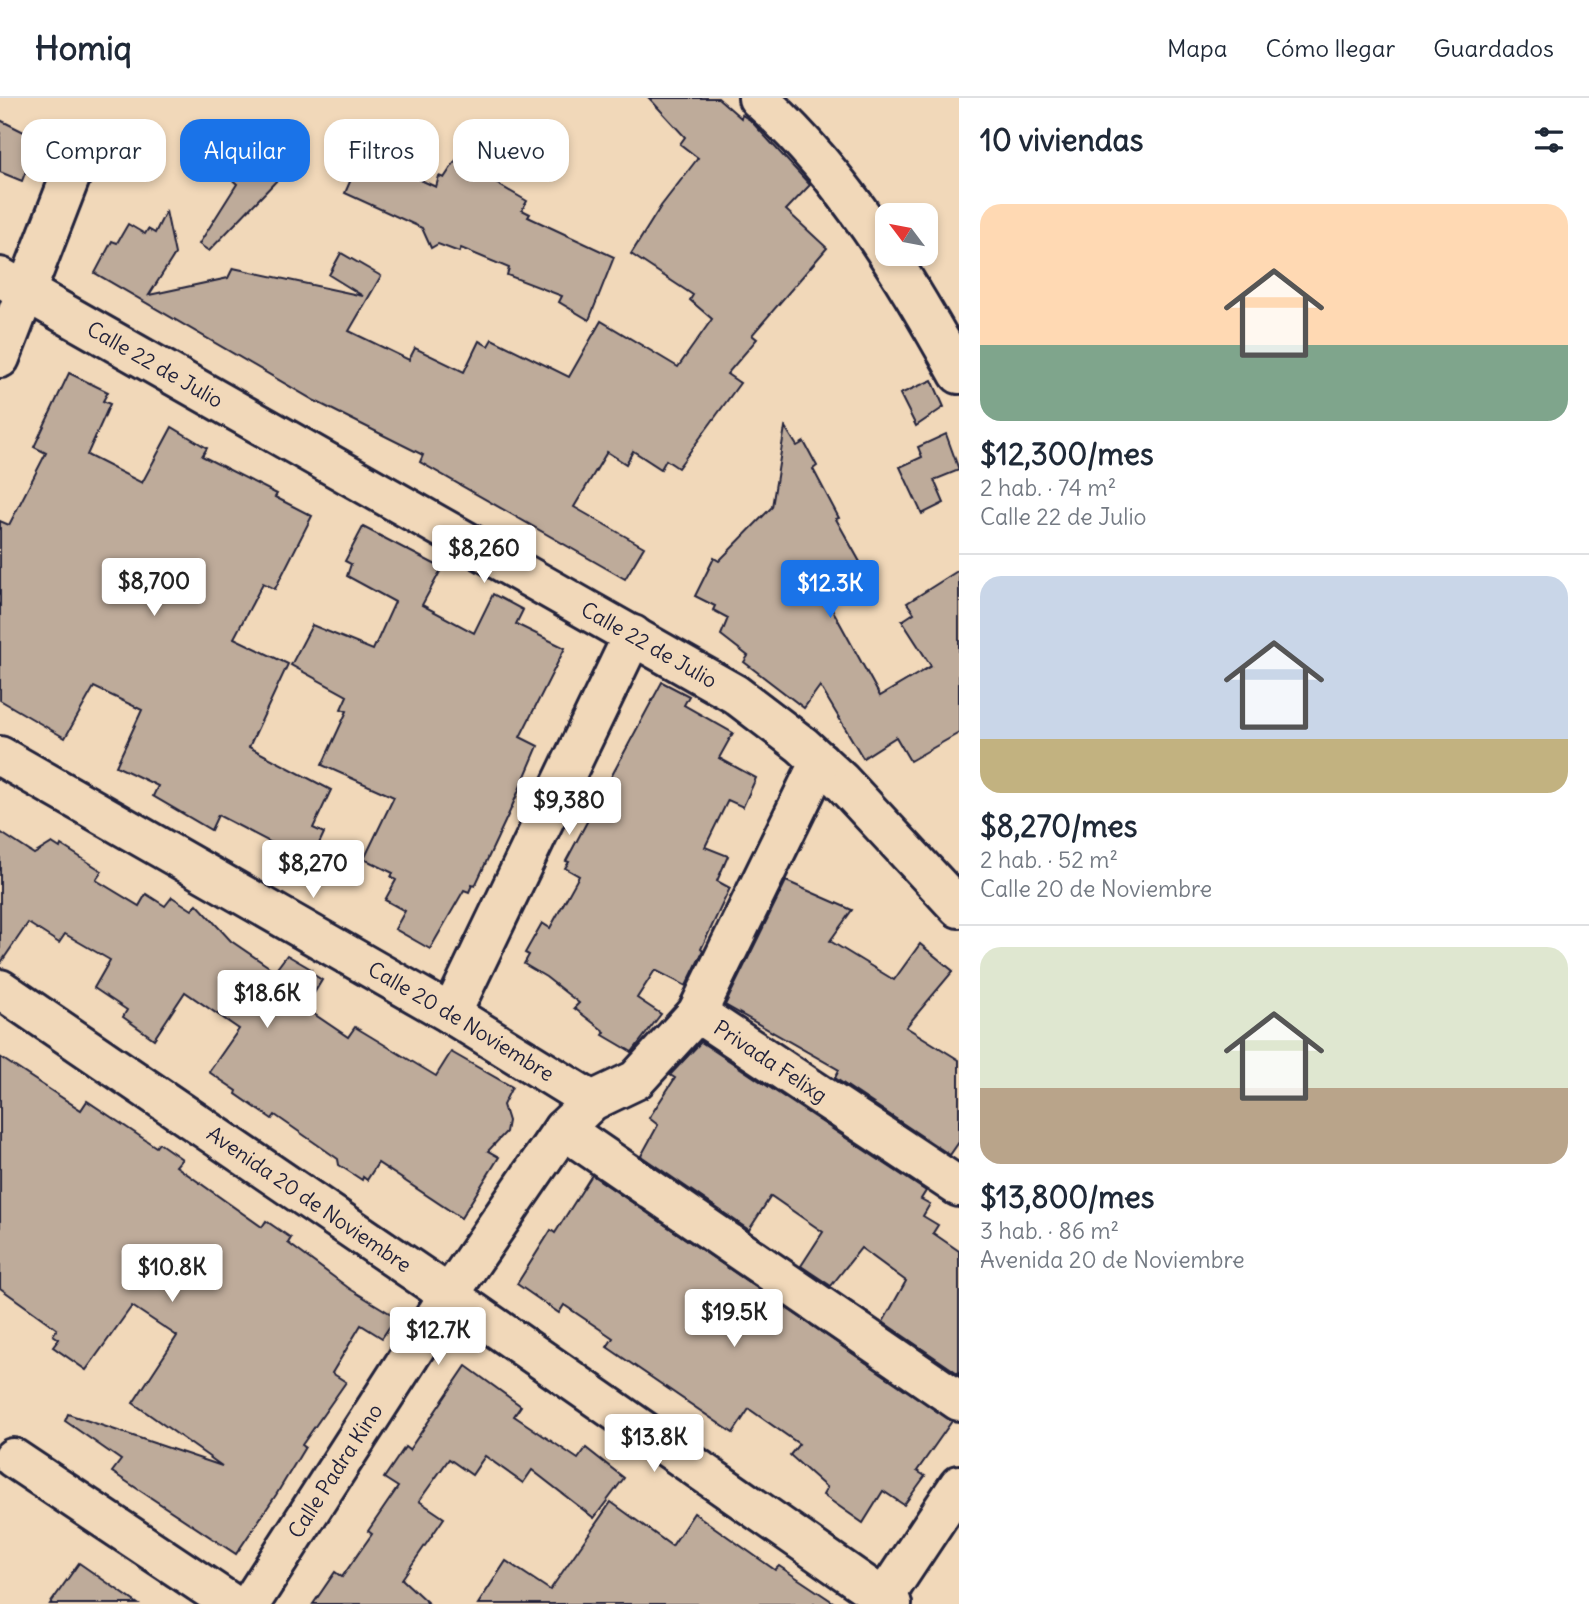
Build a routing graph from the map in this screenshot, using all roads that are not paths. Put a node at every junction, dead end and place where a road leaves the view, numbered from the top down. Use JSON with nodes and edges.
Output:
{"nodes":[{"id":1,"x":758,"y":98,"type":"edge"},
{"id":2,"x":64,"y":182,"type":"edge"},
{"id":3,"x":13,"y":285,"type":"edge"},
{"id":4,"x":0,"y":358,"type":"edge"},
{"id":5,"x":959,"y":374,"type":"edge"},
{"id":6,"x":633,"y":635,"type":"junction"},
{"id":7,"x":0,"y":756,"type":"edge"},
{"id":8,"x":820,"y":761,"type":"junction"},
{"id":9,"x":959,"y":908,"type":"edge"},
{"id":10,"x":0,"y":989,"type":"edge"},
{"id":11,"x":697,"y":1013,"type":"junction"},
{"id":12,"x":451,"y":1014,"type":"junction"},
{"id":13,"x":592,"y":1101,"type":"junction"},
{"id":14,"x":563,"y":1129,"type":"junction"},
{"id":15,"x":959,"y":1187,"type":"edge"},
{"id":16,"x":449,"y":1295,"type":"junction"},
{"id":17,"x":959,"y":1401,"type":"edge"},
{"id":18,"x":13,"y":1458,"type":"dead end"},
{"id":19,"x":959,"y":1485,"type":"edge"},
{"id":20,"x":886,"y":1602,"type":"edge"},
{"id":21,"x":232,"y":1604,"type":"edge"},
{"id":22,"x":250,"y":1604,"type":"edge"}],
"edges":[{"from":1,"to":5,"type":"street"},
{"from":2,"to":3,"type":"street"},
{"from":3,"to":4,"type":"street"},
{"from":3,"to":6,"type":"street","name":"Calle 22 de Julio"},
{"from":6,"to":8,"type":"street","name":"Calle 22 de Julio"},
{"from":6,"to":12,"type":"street"},
{"from":7,"to":12,"type":"street","name":"Calle 20 de Noviembre"},
{"from":8,"to":9,"type":"street","name":"Calle 22 de Julio"},
{"from":8,"to":11,"type":"street"},
{"from":10,"to":16,"type":"street","name":"Avenida 20 de Noviembre"},
{"from":11,"to":13,"type":"street","name":"Privada Felixg"},
{"from":11,"to":15,"type":"street","name":"Privada Felixg"},
{"from":12,"to":13,"type":"street","name":"Calle 20 de Noviembre"},
{"from":13,"to":14,"type":"street","name":"Calle Padra Kino"},
{"from":14,"to":16,"type":"street","name":"Calle Padra Kino"},
{"from":14,"to":17,"type":"street"},
{"from":16,"to":20,"type":"street","name":"Avenida 20 de Noviembre"},
{"from":16,"to":22,"type":"street","name":"Calle Padra Kino"},
{"from":18,"to":21,"type":"street"},
{"from":19,"to":20,"type":"street"}]}
